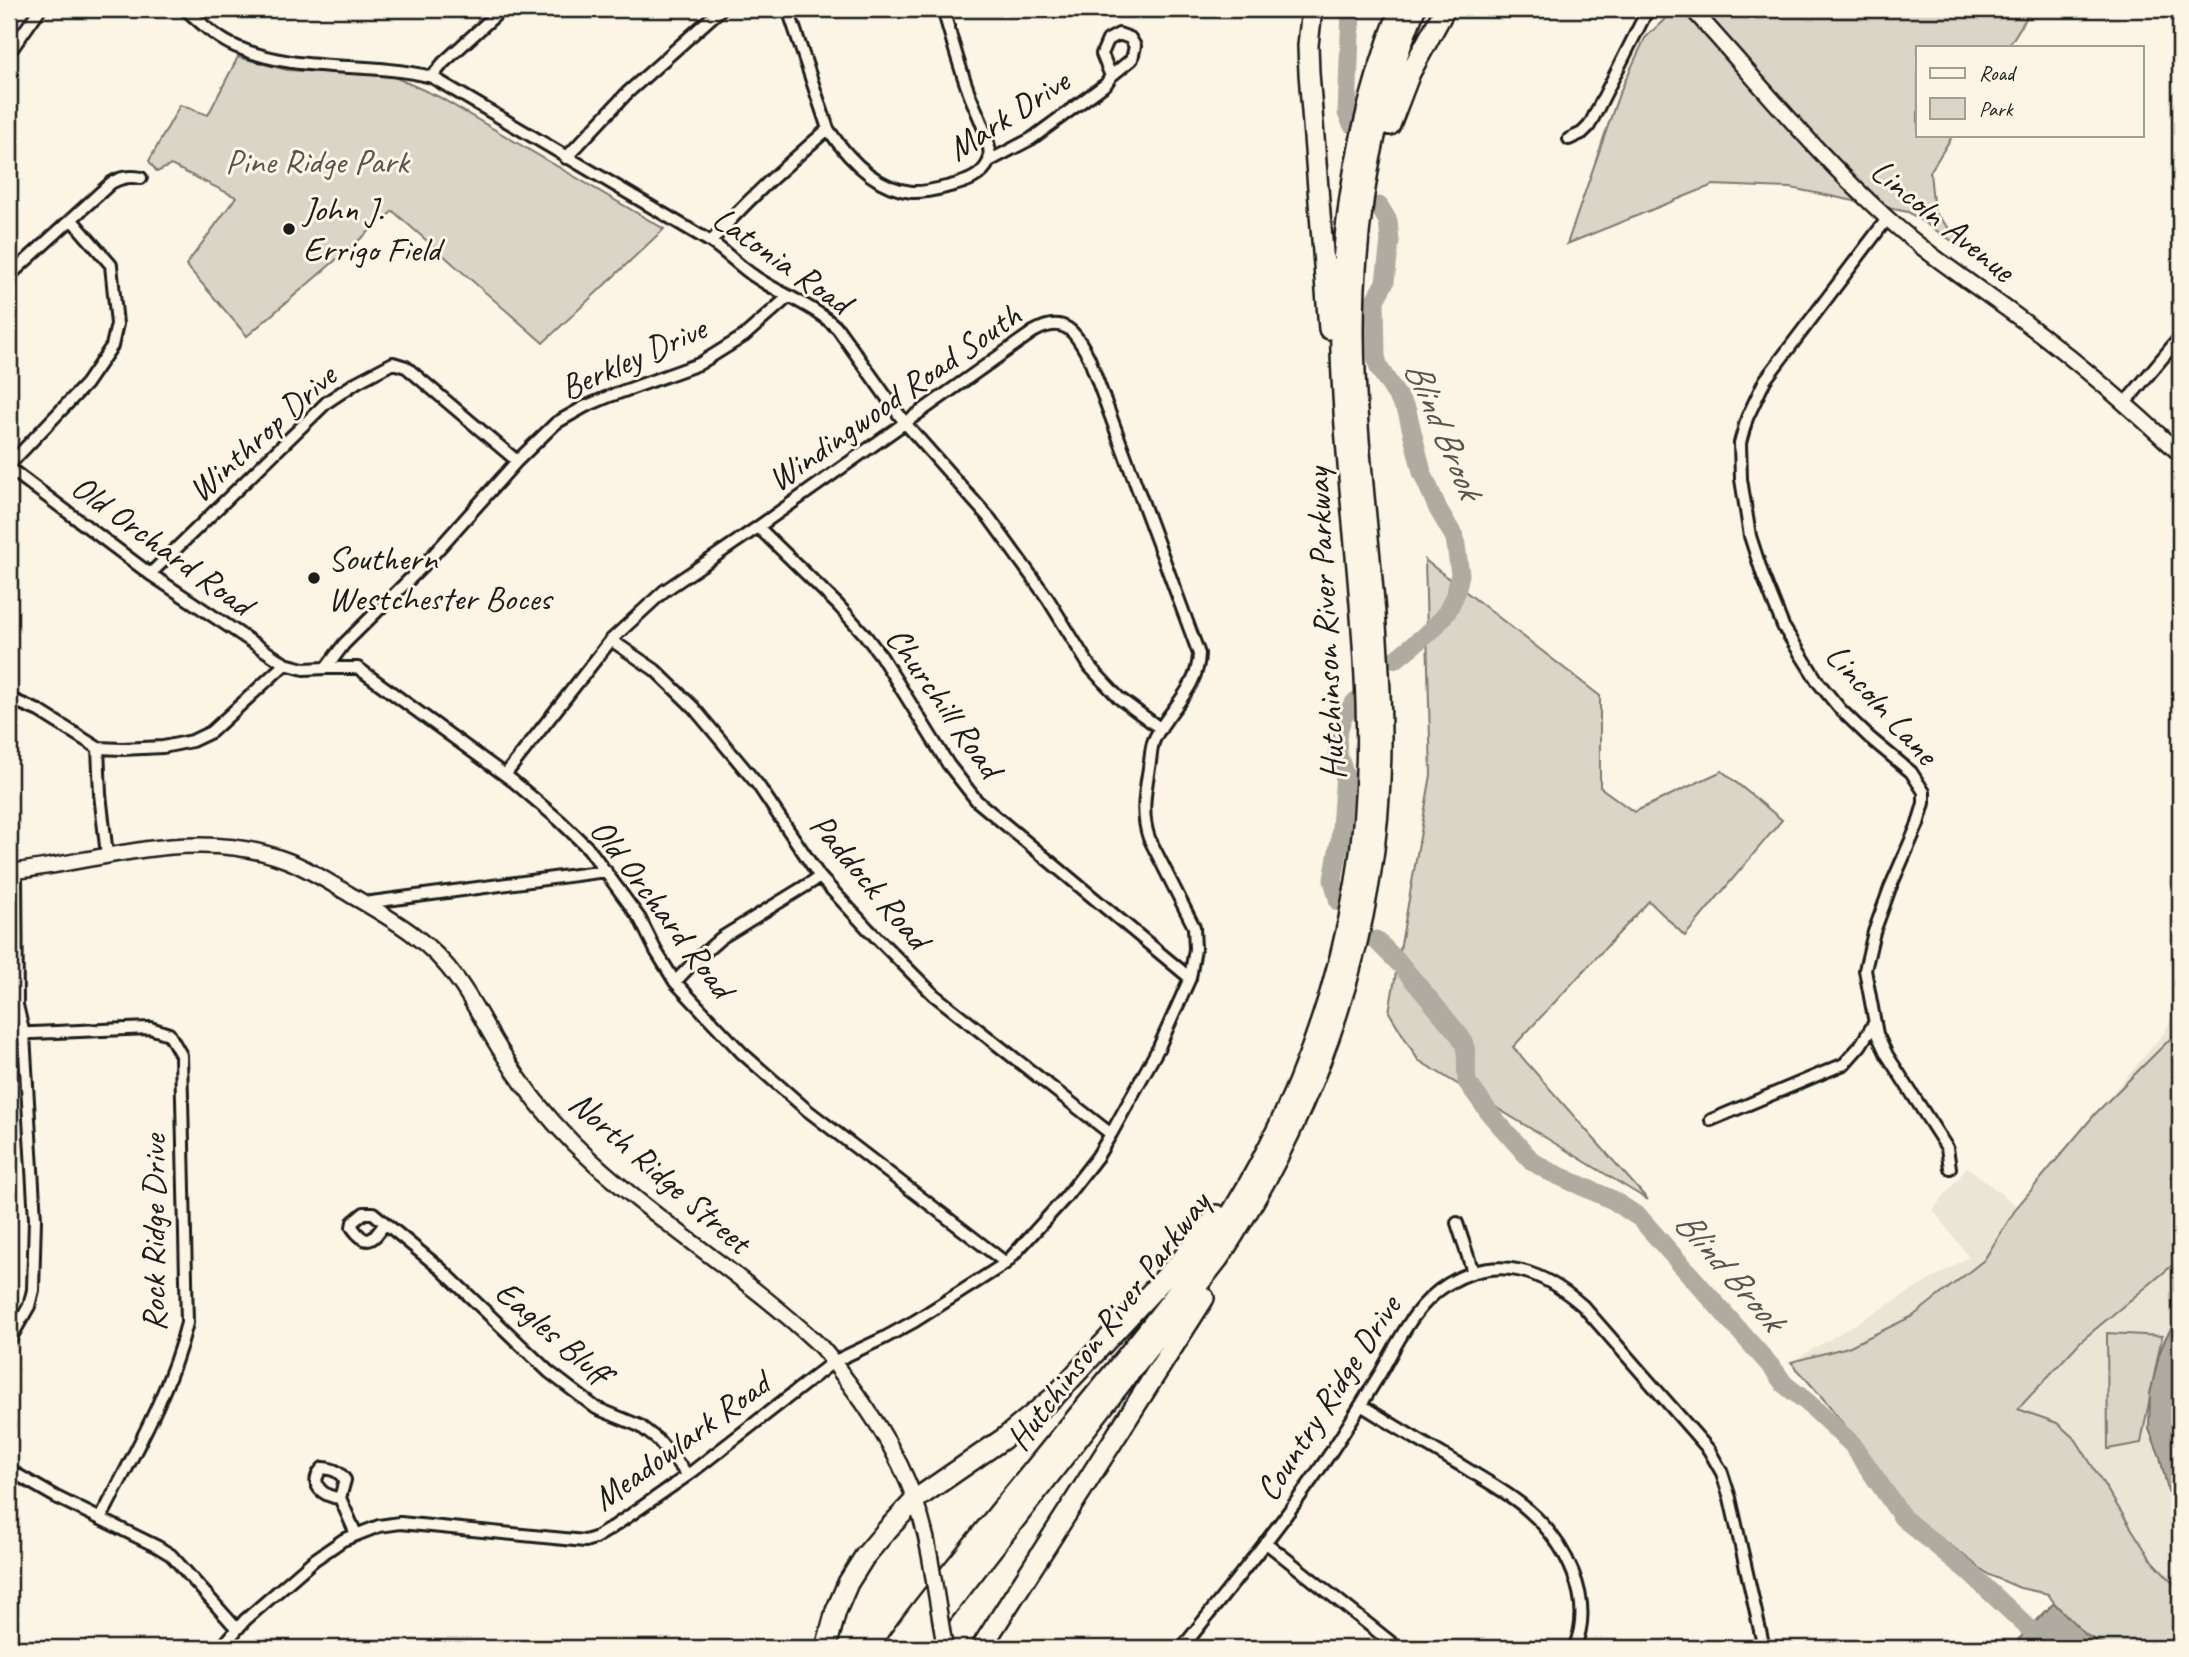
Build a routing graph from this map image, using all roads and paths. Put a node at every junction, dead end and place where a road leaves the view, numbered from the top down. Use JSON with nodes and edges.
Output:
{"nodes":[{"id":1,"x":40,"y":9,"type":"edge"},
{"id":2,"x":186,"y":9,"type":"edge"},
{"id":3,"x":502,"y":9,"type":"edge"},
{"id":4,"x":720,"y":9,"type":"edge"},
{"id":5,"x":788,"y":9,"type":"edge"},
{"id":6,"x":943,"y":9,"type":"edge"},
{"id":7,"x":1312,"y":9,"type":"edge"},
{"id":8,"x":1400,"y":9,"type":"edge"},
{"id":9,"x":1415,"y":9,"type":"edge"},
{"id":10,"x":1445,"y":9,"type":"edge"},
{"id":11,"x":1648,"y":9,"type":"edge"},
{"id":12,"x":1692,"y":9,"type":"edge"},
{"id":13,"x":9,"y":52,"type":"edge"},
{"id":14,"x":1111,"y":76,"type":"dead end"},
{"id":15,"x":432,"y":77,"type":"junction"},
{"id":16,"x":828,"y":129,"type":"junction"},
{"id":17,"x":1569,"y":139,"type":"dead end"},
{"id":18,"x":566,"y":158,"type":"junction"},
{"id":19,"x":989,"y":161,"type":"junction"},
{"id":20,"x":141,"y":178,"type":"dead end"},
{"id":21,"x":1888,"y":219,"type":"junction"},
{"id":22,"x":72,"y":220,"type":"junction"},
{"id":23,"x":711,"y":242,"type":"junction"},
{"id":24,"x":9,"y":276,"type":"edge"},
{"id":25,"x":1356,"y":276,"type":"junction"},
{"id":26,"x":788,"y":297,"type":"junction"},
{"id":27,"x":2180,"y":337,"type":"edge"},
{"id":28,"x":2125,"y":403,"type":"junction"},
{"id":29,"x":905,"y":423,"type":"junction"},
{"id":30,"x":2180,"y":454,"type":"edge"},
{"id":31,"x":517,"y":461,"type":"junction"},
{"id":32,"x":9,"y":467,"type":"edge"},
{"id":33,"x":1352,"y":499,"type":"junction"},
{"id":34,"x":758,"y":527,"type":"junction"},
{"id":35,"x":150,"y":574,"type":"junction"},
{"id":36,"x":611,"y":640,"type":"junction"},
{"id":37,"x":285,"y":664,"type":"junction"},
{"id":38,"x":326,"y":668,"type":"junction"},
{"id":39,"x":9,"y":700,"type":"edge"},
{"id":40,"x":1161,"y":729,"type":"junction"},
{"id":41,"x":98,"y":748,"type":"junction"},
{"id":42,"x":505,"y":775,"type":"junction"},
{"id":43,"x":107,"y":855,"type":"junction"},
{"id":44,"x":606,"y":871,"type":"junction"},
{"id":45,"x":13,"y":872,"type":"edge"},
{"id":46,"x":820,"y":877,"type":"junction"},
{"id":47,"x":364,"y":903,"type":"junction"},
{"id":48,"x":1190,"y":978,"type":"junction"},
{"id":49,"x":675,"y":982,"type":"junction"},
{"id":50,"x":1875,"y":1021,"type":"junction"},
{"id":51,"x":9,"y":1034,"type":"edge"},
{"id":52,"x":24,"y":1035,"type":"junction"},
{"id":53,"x":1304,"y":1068,"type":"junction"},
{"id":54,"x":1711,"y":1120,"type":"dead end"},
{"id":55,"x":1111,"y":1134,"type":"junction"},
{"id":56,"x":1287,"y":1141,"type":"junction"},
{"id":57,"x":1950,"y":1168,"type":"dead end"},
{"id":58,"x":385,"y":1223,"type":"dead end"},
{"id":59,"x":1457,"y":1223,"type":"dead end"},
{"id":60,"x":1006,"y":1263,"type":"junction"},
{"id":61,"x":1473,"y":1272,"type":"junction"},
{"id":62,"x":9,"y":1341,"type":"edge"},
{"id":63,"x":833,"y":1362,"type":"junction"},
{"id":64,"x":1361,"y":1405,"type":"junction"},
{"id":65,"x":9,"y":1470,"type":"edge"},
{"id":66,"x":688,"y":1475,"type":"junction"},
{"id":67,"x":341,"y":1498,"type":"dead end"},
{"id":68,"x":916,"y":1499,"type":"junction"},
{"id":69,"x":101,"y":1518,"type":"junction"},
{"id":70,"x":356,"y":1534,"type":"junction"},
{"id":71,"x":1265,"y":1542,"type":"junction"},
{"id":72,"x":237,"y":1629,"type":"junction"},
{"id":73,"x":221,"y":1648,"type":"edge"},
{"id":74,"x":825,"y":1648,"type":"edge"},
{"id":75,"x":893,"y":1648,"type":"edge"},
{"id":76,"x":915,"y":1648,"type":"edge"},
{"id":77,"x":945,"y":1648,"type":"edge"},
{"id":78,"x":981,"y":1648,"type":"edge"},
{"id":79,"x":1182,"y":1648,"type":"edge"},
{"id":80,"x":1398,"y":1648,"type":"edge"},
{"id":81,"x":1574,"y":1648,"type":"edge"},
{"id":82,"x":1764,"y":1648,"type":"edge"}],
"edges":[{"from":1,"to":13,"type":"street"},
{"from":2,"to":15,"type":"street"},
{"from":3,"to":15,"type":"street"},
{"from":4,"to":18,"type":"street"},
{"from":5,"to":16,"type":"street","name":"Mark Drive"},
{"from":6,"to":19,"type":"street"},
{"from":7,"to":33,"type":"highway"},
{"from":8,"to":33,"type":"highway","name":"Hutchinson River Parkway"},
{"from":9,"to":25,"type":"highway","name":"Hutchinson River Parkway"},
{"from":10,"to":25,"type":"highway"},
{"from":11,"to":17,"type":"street"},
{"from":12,"to":21,"type":"street","name":"Lincoln Avenue"},
{"from":14,"to":19,"type":"street","name":"Mark Drive"},
{"from":15,"to":18,"type":"street","name":"Latonia Road"},
{"from":16,"to":19,"type":"street","name":"Mark Drive"},
{"from":16,"to":23,"type":"street"},
{"from":18,"to":23,"type":"street","name":"Latonia Road"},
{"from":20,"to":22,"type":"street"},
{"from":21,"to":28,"type":"street","name":"Lincoln Avenue"},
{"from":21,"to":50,"type":"street","name":"Lincoln Lane"},
{"from":22,"to":24,"type":"street"},
{"from":22,"to":32,"type":"street"},
{"from":23,"to":26,"type":"street","name":"Latonia Road"},
{"from":25,"to":56,"type":"highway","name":"Hutchinson River Parkway"},
{"from":26,"to":29,"type":"street","name":"Latonia Road"},
{"from":26,"to":31,"type":"street","name":"Berkley Drive"},
{"from":27,"to":28,"type":"street"},
{"from":28,"to":30,"type":"street","name":"Lincoln Avenue"},
{"from":29,"to":34,"type":"street","name":"Windingwood Road South"},
{"from":29,"to":40,"type":"street","name":"Latonia Road"},
{"from":29,"to":40,"type":"street","name":"Windingwood Road South"},
{"from":31,"to":35,"type":"street","name":"Winthrop Drive"},
{"from":31,"to":38,"type":"street","name":"Berkley Drive"},
{"from":32,"to":35,"type":"street","name":"Old Orchard Road"},
{"from":33,"to":53,"type":"highway","name":"Hutchinson River Parkway"},
{"from":34,"to":36,"type":"street","name":"Windingwood Road South"},
{"from":34,"to":48,"type":"street","name":"Churchill Road"},
{"from":35,"to":37,"type":"street","name":"Old Orchard Road"},
{"from":36,"to":42,"type":"street","name":"Windingwood Road South"},
{"from":36,"to":46,"type":"street","name":"Paddock Road"},
{"from":37,"to":38,"type":"street"},
{"from":37,"to":41,"type":"street"},
{"from":38,"to":42,"type":"street","name":"Old Orchard Road"},
{"from":39,"to":41,"type":"street"},
{"from":40,"to":48,"type":"street","name":"Meadowlark Road"},
{"from":41,"to":43,"type":"street"},
{"from":42,"to":44,"type":"street","name":"Old Orchard Road"},
{"from":43,"to":45,"type":"street","name":"North Ridge Street"},
{"from":43,"to":47,"type":"street","name":"North Ridge Street"},
{"from":44,"to":47,"type":"street"},
{"from":44,"to":49,"type":"street","name":"Old Orchard Road"},
{"from":45,"to":52,"type":"street"},
{"from":46,"to":49,"type":"street"},
{"from":46,"to":55,"type":"street","name":"Paddock Road"},
{"from":47,"to":63,"type":"street","name":"North Ridge Street"},
{"from":48,"to":55,"type":"street","name":"Meadowlark Road"},
{"from":49,"to":60,"type":"street","name":"Old Orchard Road"},
{"from":50,"to":54,"type":"street"},
{"from":50,"to":57,"type":"street","name":"Lincoln Lane"},
{"from":51,"to":52,"type":"street","name":"Rock Ridge Drive"},
{"from":52,"to":62,"type":"street"},
{"from":52,"to":69,"type":"street","name":"Rock Ridge Drive"},
{"from":53,"to":68,"type":"highway"},
{"from":53,"to":75,"type":"highway","name":"Hutchinson River Parkway"},
{"from":55,"to":60,"type":"street","name":"Meadowlark Road"},
{"from":56,"to":76,"type":"highway","name":"Hutchinson River Parkway"},
{"from":56,"to":78,"type":"highway"},
{"from":58,"to":66,"type":"street","name":"Eagles Bluff"},
{"from":59,"to":61,"type":"street"},
{"from":60,"to":63,"type":"street","name":"Meadowlark Road"},
{"from":61,"to":64,"type":"street","name":"Country Ridge Drive"},
{"from":61,"to":82,"type":"street","name":"Country Ridge Drive"},
{"from":63,"to":66,"type":"street","name":"Meadowlark Road"},
{"from":63,"to":68,"type":"street","name":"North Ridge Street"},
{"from":64,"to":71,"type":"street","name":"Country Ridge Drive"},
{"from":64,"to":81,"type":"street"},
{"from":65,"to":69,"type":"street"},
{"from":66,"to":70,"type":"street","name":"Meadowlark Road"},
{"from":67,"to":70,"type":"street"},
{"from":68,"to":74,"type":"highway"},
{"from":68,"to":77,"type":"street","name":"North Ridge Street","bridge":true},
{"from":69,"to":72,"type":"street"},
{"from":70,"to":72,"type":"street","name":"Meadowlark Road"},
{"from":71,"to":79,"type":"street","name":"Country Ridge Drive"},
{"from":71,"to":80,"type":"street"},
{"from":72,"to":73,"type":"street","name":"Meadowlark Road"}]}
